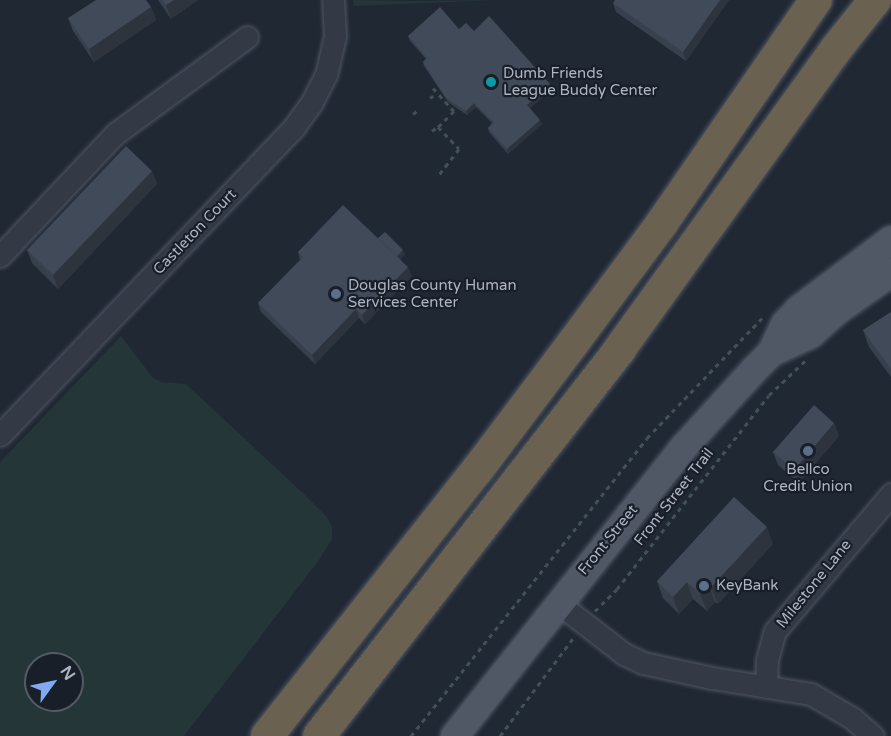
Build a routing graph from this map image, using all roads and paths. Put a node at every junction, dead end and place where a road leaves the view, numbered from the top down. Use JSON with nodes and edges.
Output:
{"nodes":[{"id":1,"x":333,"y":0,"type":"edge"},
{"id":2,"x":816,"y":0,"type":"edge"},
{"id":3,"x":867,"y":0,"type":"edge"},
{"id":4,"x":875,"y":0,"type":"edge"},
{"id":5,"x":247,"y":37,"type":"dead end"},
{"id":6,"x":836,"y":49,"type":"junction"},
{"id":7,"x":433,"y":88,"type":"dead end"},
{"id":8,"x":417,"y":111,"type":"dead end"},
{"id":9,"x":413,"y":114,"type":"dead end"},
{"id":10,"x":438,"y":176,"type":"dead end"},
{"id":11,"x":891,"y":239,"type":"edge"},
{"id":12,"x":0,"y":256,"type":"edge"},
{"id":13,"x":891,"y":272,"type":"edge"},
{"id":14,"x":770,"y":314,"type":"dead end"},
{"id":15,"x":771,"y":352,"type":"junction"},
{"id":16,"x":806,"y":360,"type":"dead end"},
{"id":17,"x":0,"y":435,"type":"edge"},
{"id":18,"x":891,"y":494,"type":"edge"},
{"id":19,"x":558,"y":603,"type":"junction"},
{"id":20,"x":584,"y":624,"type":"junction"},
{"id":21,"x":766,"y":687,"type":"junction"},
{"id":22,"x":267,"y":736,"type":"edge"},
{"id":23,"x":319,"y":736,"type":"edge"},
{"id":24,"x":411,"y":736,"type":"edge"},
{"id":25,"x":454,"y":736,"type":"edge"},
{"id":26,"x":500,"y":736,"type":"edge"},
{"id":27,"x":873,"y":736,"type":"edge"}],
"edges":[{"from":1,"to":17,"type":"street","name":"Castleton Court"},
{"from":2,"to":22,"type":"highway"},
{"from":3,"to":6,"type":"highway"},
{"from":4,"to":6,"type":"highway"},
{"from":5,"to":12,"type":"street"},
{"from":6,"to":23,"type":"highway"},
{"from":7,"to":10,"type":"path"},
{"from":8,"to":9,"type":"path"},
{"from":11,"to":15,"type":"main road","name":"Front Street"},
{"from":13,"to":15,"type":"main road","name":"Front Street"},
{"from":14,"to":24,"type":"path"},
{"from":15,"to":19,"type":"main road","name":"Front Street"},
{"from":16,"to":20,"type":"path","name":"Front Street Trail"},
{"from":18,"to":21,"type":"street","name":"Milestone Lane"},
{"from":19,"to":20,"type":"street"},
{"from":19,"to":25,"type":"main road","name":"Front Street"},
{"from":20,"to":21,"type":"street"},
{"from":20,"to":26,"type":"path","name":"Front Street Trail"},
{"from":21,"to":27,"type":"street"}]}
